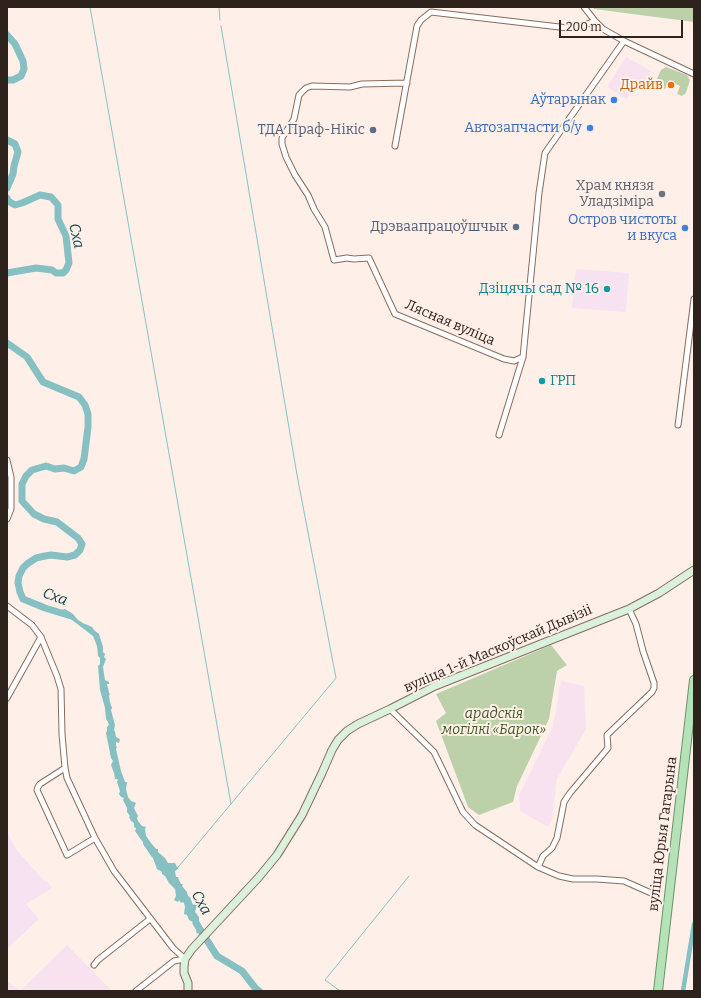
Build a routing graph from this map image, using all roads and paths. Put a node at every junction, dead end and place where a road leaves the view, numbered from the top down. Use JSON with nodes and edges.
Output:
{"nodes":[{"id":1,"x":584,"y":7,"type":"edge"},
{"id":2,"x":595,"y":21,"type":"junction"},
{"id":3,"x":624,"y":41,"type":"junction"},
{"id":4,"x":694,"y":74,"type":"edge"},
{"id":5,"x":407,"y":83,"type":"junction"},
{"id":6,"x":395,"y":146,"type":"dead end"},
{"id":7,"x":694,"y":300,"type":"edge"},
{"id":8,"x":523,"y":357,"type":"junction"},
{"id":9,"x":678,"y":424,"type":"dead end"},
{"id":10,"x":499,"y":435,"type":"dead end"},
{"id":11,"x":7,"y":460,"type":"edge"},
{"id":12,"x":7,"y":519,"type":"edge"},
{"id":13,"x":694,"y":570,"type":"edge"},
{"id":14,"x":7,"y":606,"type":"edge"},
{"id":15,"x":629,"y":609,"type":"junction"},
{"id":16,"x":41,"y":637,"type":"junction"},
{"id":17,"x":694,"y":680,"type":"edge"},
{"id":18,"x":7,"y":698,"type":"edge"},
{"id":19,"x":390,"y":709,"type":"junction"},
{"id":20,"x":65,"y":768,"type":"junction"},
{"id":21,"x":95,"y":838,"type":"junction"},
{"id":22,"x":538,"y":867,"type":"junction"},
{"id":23,"x":651,"y":893,"type":"dead end"},
{"id":24,"x":150,"y":919,"type":"junction"},
{"id":25,"x":185,"y":958,"type":"junction"},
{"id":26,"x":94,"y":965,"type":"dead end"},
{"id":27,"x":136,"y":991,"type":"edge"},
{"id":28,"x":188,"y":991,"type":"edge"},
{"id":29,"x":658,"y":991,"type":"edge"}],
"edges":[{"from":1,"to":2,"type":"street"},
{"from":2,"to":3,"type":"street"},
{"from":2,"to":5,"type":"street"},
{"from":3,"to":4,"type":"street"},
{"from":3,"to":8,"type":"street"},
{"from":5,"to":6,"type":"street"},
{"from":5,"to":8,"type":"street","name":"Лясная вуліца"},
{"from":7,"to":9,"type":"street"},
{"from":8,"to":10,"type":"street"},
{"from":11,"to":12,"type":"street"},
{"from":13,"to":15,"type":"street","name":"вуліца 1-й Маскоўскай Дывізіі"},
{"from":14,"to":16,"type":"street"},
{"from":15,"to":19,"type":"street","name":"вуліца 1-й Маскоўскай Дывізіі"},
{"from":15,"to":22,"type":"street"},
{"from":16,"to":18,"type":"street"},
{"from":16,"to":20,"type":"street"},
{"from":17,"to":29,"type":"main road","name":"вуліца Юрыя Гагарына"},
{"from":19,"to":22,"type":"street"},
{"from":19,"to":25,"type":"street","name":"вуліца 1-й Маскоўскай Дывізіі"},
{"from":20,"to":21,"type":"street"},
{"from":20,"to":21,"type":"street"},
{"from":21,"to":24,"type":"street"},
{"from":22,"to":23,"type":"street"},
{"from":24,"to":25,"type":"street"},
{"from":24,"to":26,"type":"street"},
{"from":25,"to":27,"type":"street"},
{"from":25,"to":28,"type":"street"}]}
